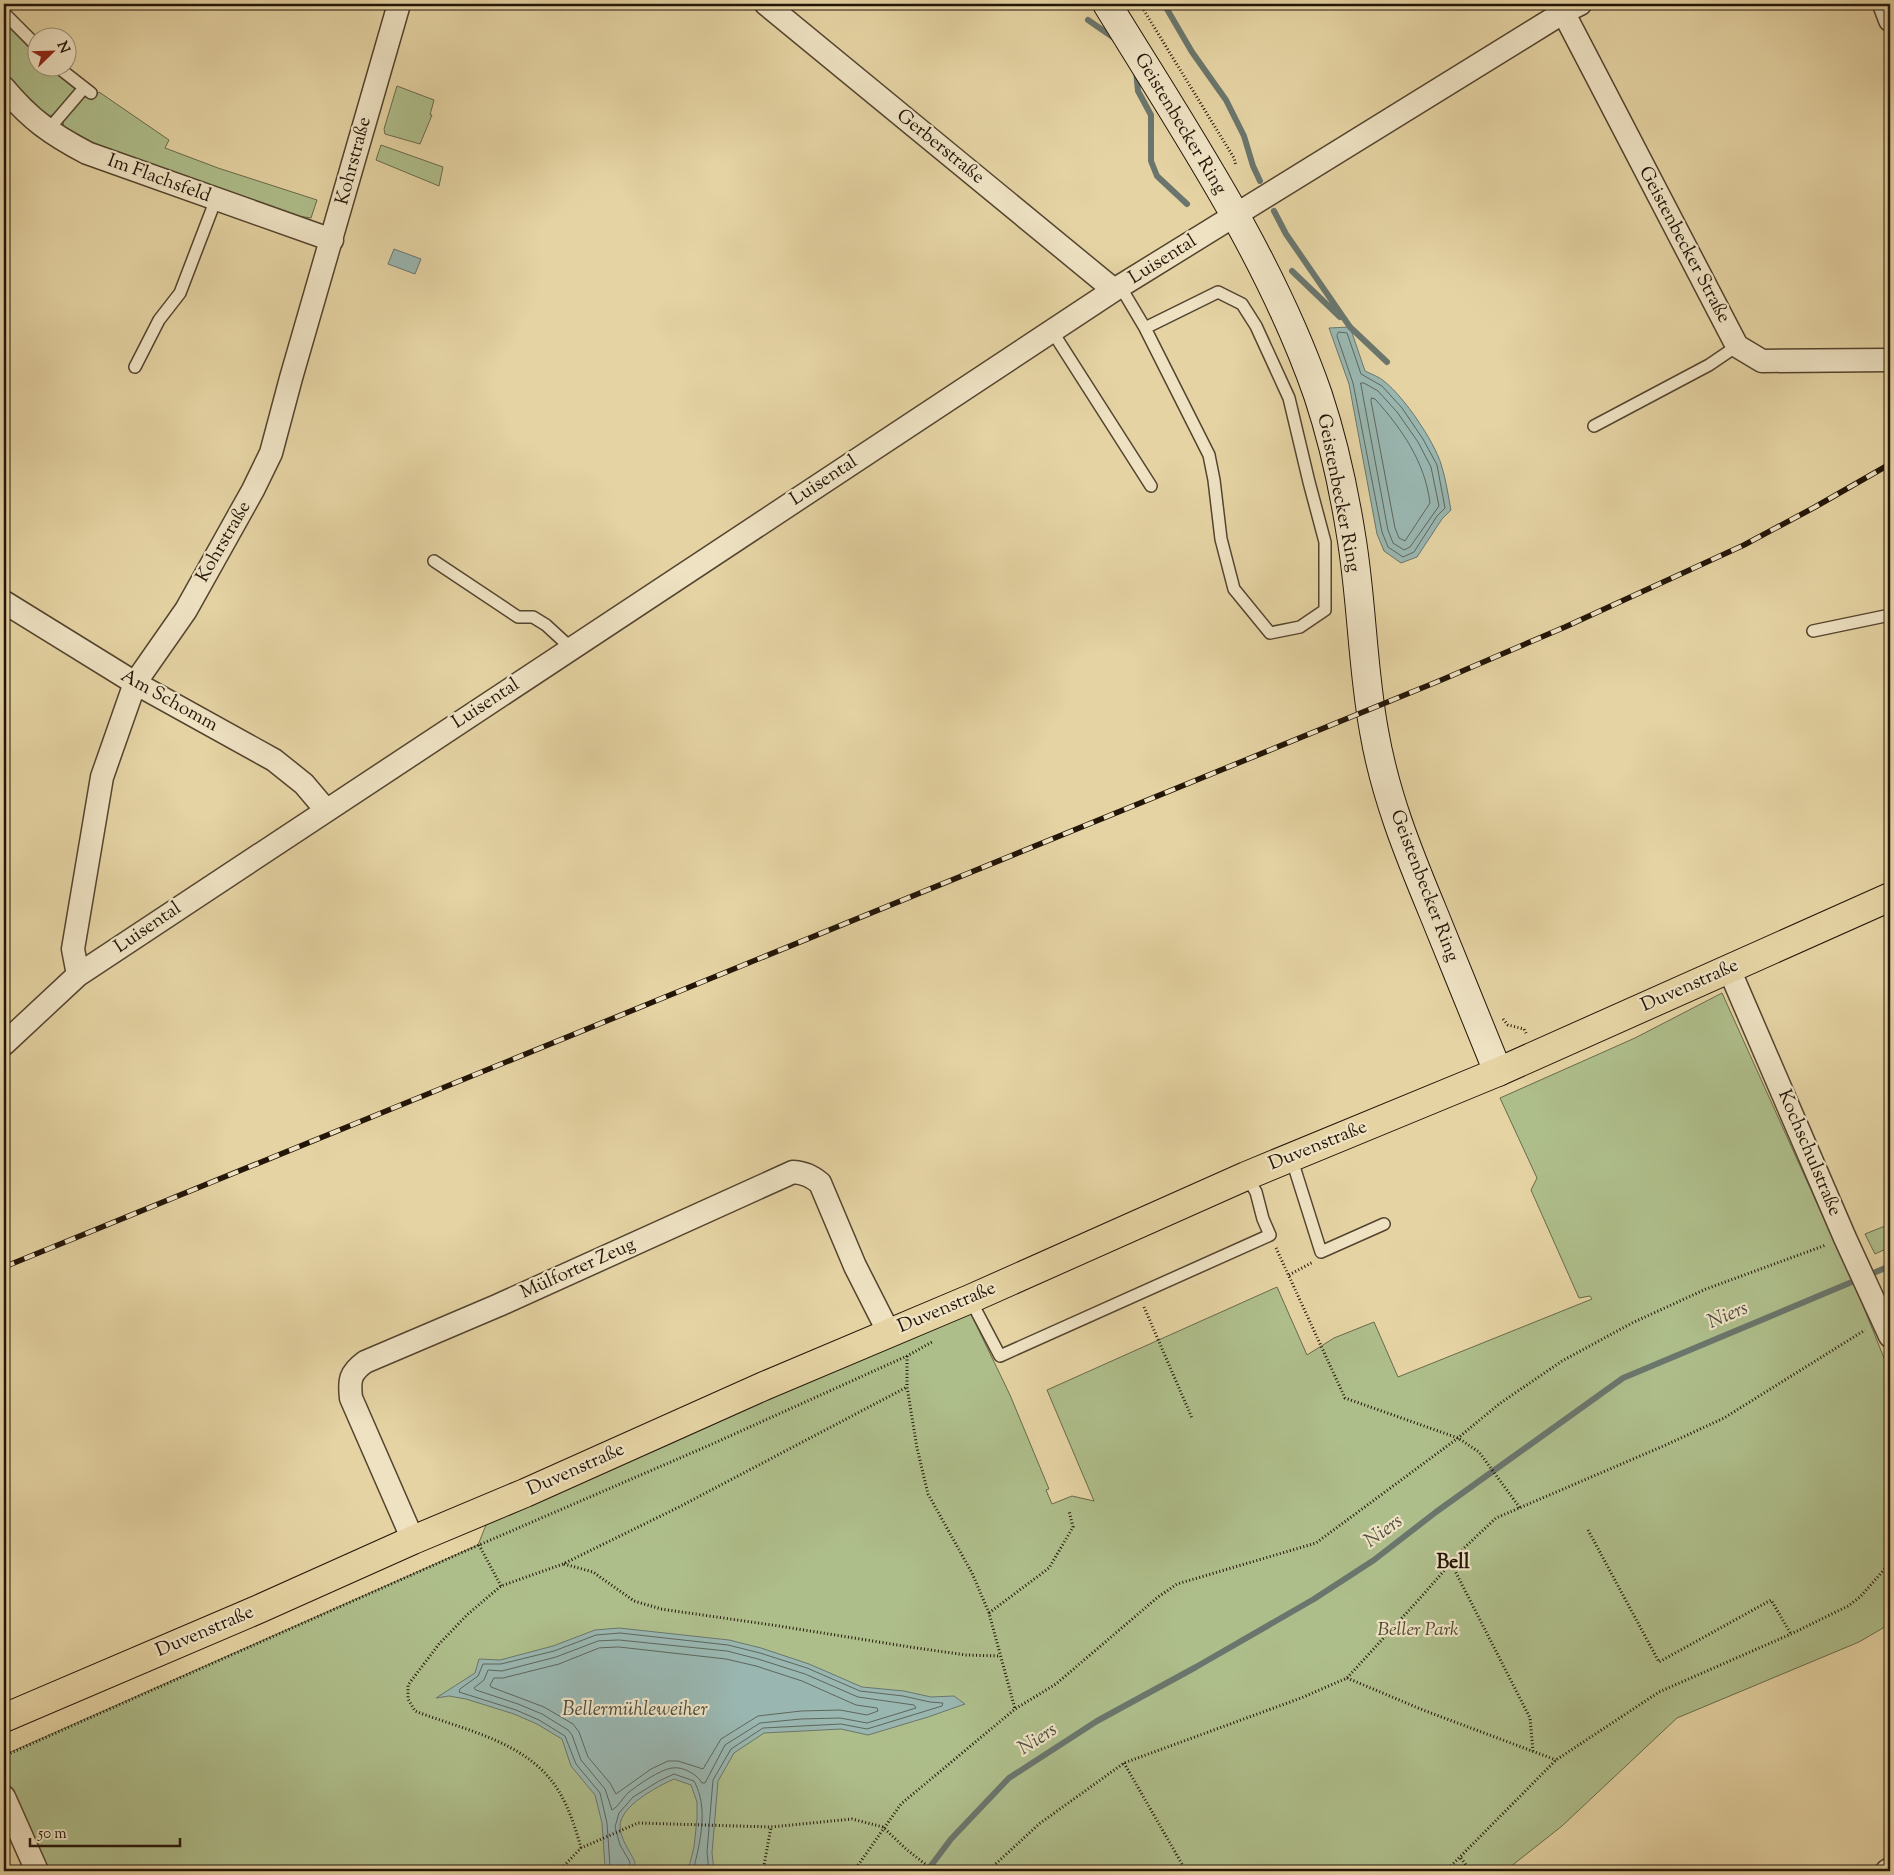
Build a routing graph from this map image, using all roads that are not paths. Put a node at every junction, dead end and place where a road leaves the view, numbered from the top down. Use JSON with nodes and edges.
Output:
{"nodes":[{"id":1,"x":399,"y":4,"type":"edge"},
{"id":2,"x":766,"y":4,"type":"edge"},
{"id":3,"x":1107,"y":4,"type":"edge"},
{"id":4,"x":1884,"y":4,"type":"edge"},
{"id":5,"x":1568,"y":7,"type":"edge"},
{"id":6,"x":4,"y":13,"type":"edge"},
{"id":7,"x":1890,"y":20,"type":"edge"},
{"id":8,"x":28,"y":37,"type":"edge"},
{"id":9,"x":71,"y":78,"type":"edge"},
{"id":10,"x":4,"y":88,"type":"edge"},
{"id":11,"x":48,"y":130,"type":"junction"},
{"id":12,"x":216,"y":199,"type":"junction"},
{"id":13,"x":1235,"y":215,"type":"junction"},
{"id":14,"x":332,"y":240,"type":"junction"},
{"id":15,"x":1117,"y":288,"type":"junction"},
{"id":16,"x":1145,"y":328,"type":"junction"},
{"id":17,"x":1052,"y":331,"type":"junction"},
{"id":18,"x":1737,"y":346,"type":"junction"},
{"id":19,"x":1890,"y":360,"type":"edge"},
{"id":20,"x":135,"y":367,"type":"dead end"},
{"id":21,"x":1594,"y":426,"type":"dead end"},
{"id":22,"x":1151,"y":486,"type":"dead end"},
{"id":23,"x":434,"y":561,"type":"dead end"},
{"id":24,"x":4,"y":602,"type":"edge"},
{"id":25,"x":1890,"y":615,"type":"edge"},
{"id":26,"x":1813,"y":632,"type":"dead end"},
{"id":27,"x":571,"y":648,"type":"junction"},
{"id":28,"x":135,"y":683,"type":"junction"},
{"id":29,"x":326,"y":810,"type":"junction"},
{"id":30,"x":1890,"y":897,"type":"edge"},
{"id":31,"x":1729,"y":969,"type":"junction"},
{"id":32,"x":78,"y":975,"type":"junction"},
{"id":33,"x":4,"y":1044,"type":"edge"},
{"id":34,"x":1498,"y":1072,"type":"junction"},
{"id":35,"x":1291,"y":1157,"type":"junction"},
{"id":36,"x":1246,"y":1176,"type":"junction"},
{"id":37,"x":1384,"y":1224,"type":"dead end"},
{"id":38,"x":970,"y":1299,"type":"junction"},
{"id":39,"x":898,"y":1329,"type":"junction"},
{"id":40,"x":1887,"y":1329,"type":"edge"},
{"id":41,"x":413,"y":1540,"type":"junction"},
{"id":42,"x":4,"y":1718,"type":"edge"},
{"id":43,"x":4,"y":1797,"type":"edge"},
{"id":44,"x":1890,"y":1869,"type":"edge"},
{"id":45,"x":37,"y":1871,"type":"edge"},
{"id":46,"x":1887,"y":1871,"type":"edge"}],
"edges":[{"from":1,"to":14,"type":"street","name":"Kohrstraße"},
{"from":2,"to":15,"type":"street","name":"Gerberstraße"},
{"from":3,"to":13,"type":"main road","name":"Geistenbecker Ring"},
{"from":4,"to":7,"type":"street"},
{"from":5,"to":13,"type":"street","name":"Luisental"},
{"from":5,"to":18,"type":"street","name":"Geistenbecker Straße"},
{"from":6,"to":8,"type":"lane"},
{"from":9,"to":11,"type":"lane"},
{"from":10,"to":11,"type":"street","name":"Im Flachsfeld"},
{"from":11,"to":12,"type":"street","name":"Im Flachsfeld"},
{"from":12,"to":14,"type":"street","name":"Im Flachsfeld"},
{"from":12,"to":20,"type":"lane"},
{"from":13,"to":15,"type":"street","name":"Luisental"},
{"from":13,"to":34,"type":"main road","name":"Geistenbecker Ring"},
{"from":14,"to":28,"type":"street","name":"Kohrstraße"},
{"from":15,"to":16,"type":"lane"},
{"from":15,"to":17,"type":"street","name":"Luisental"},
{"from":16,"to":16,"type":"lane"},
{"from":17,"to":22,"type":"lane"},
{"from":17,"to":27,"type":"street","name":"Luisental"},
{"from":18,"to":19,"type":"street","name":"Geistenbecker Straße"},
{"from":18,"to":21,"type":"lane"},
{"from":23,"to":27,"type":"lane"},
{"from":24,"to":28,"type":"street","name":"Am Schomm"},
{"from":25,"to":26,"type":"lane"},
{"from":27,"to":29,"type":"street","name":"Luisental"},
{"from":28,"to":29,"type":"street","name":"Am Schomm"},
{"from":28,"to":32,"type":"street","name":"Kohrstraße"},
{"from":29,"to":32,"type":"street","name":"Luisental"},
{"from":30,"to":31,"type":"main road","name":"Duvenstraße"},
{"from":31,"to":34,"type":"main road","name":"Duvenstraße"},
{"from":31,"to":40,"type":"street","name":"Kochschulstraße"},
{"from":32,"to":33,"type":"street"},
{"from":34,"to":35,"type":"main road","name":"Duvenstraße"},
{"from":35,"to":36,"type":"main road","name":"Duvenstraße"},
{"from":35,"to":37,"type":"lane"},
{"from":36,"to":38,"type":"main road","name":"Duvenstraße"},
{"from":36,"to":38,"type":"lane"},
{"from":38,"to":39,"type":"main road","name":"Duvenstraße"},
{"from":39,"to":41,"type":"main road","name":"Duvenstraße"},
{"from":39,"to":41,"type":"street","name":"Mülforter Zeug"},
{"from":41,"to":42,"type":"main road","name":"Duvenstraße"},
{"from":43,"to":45,"type":"street"},
{"from":44,"to":46,"type":"street"}]}
